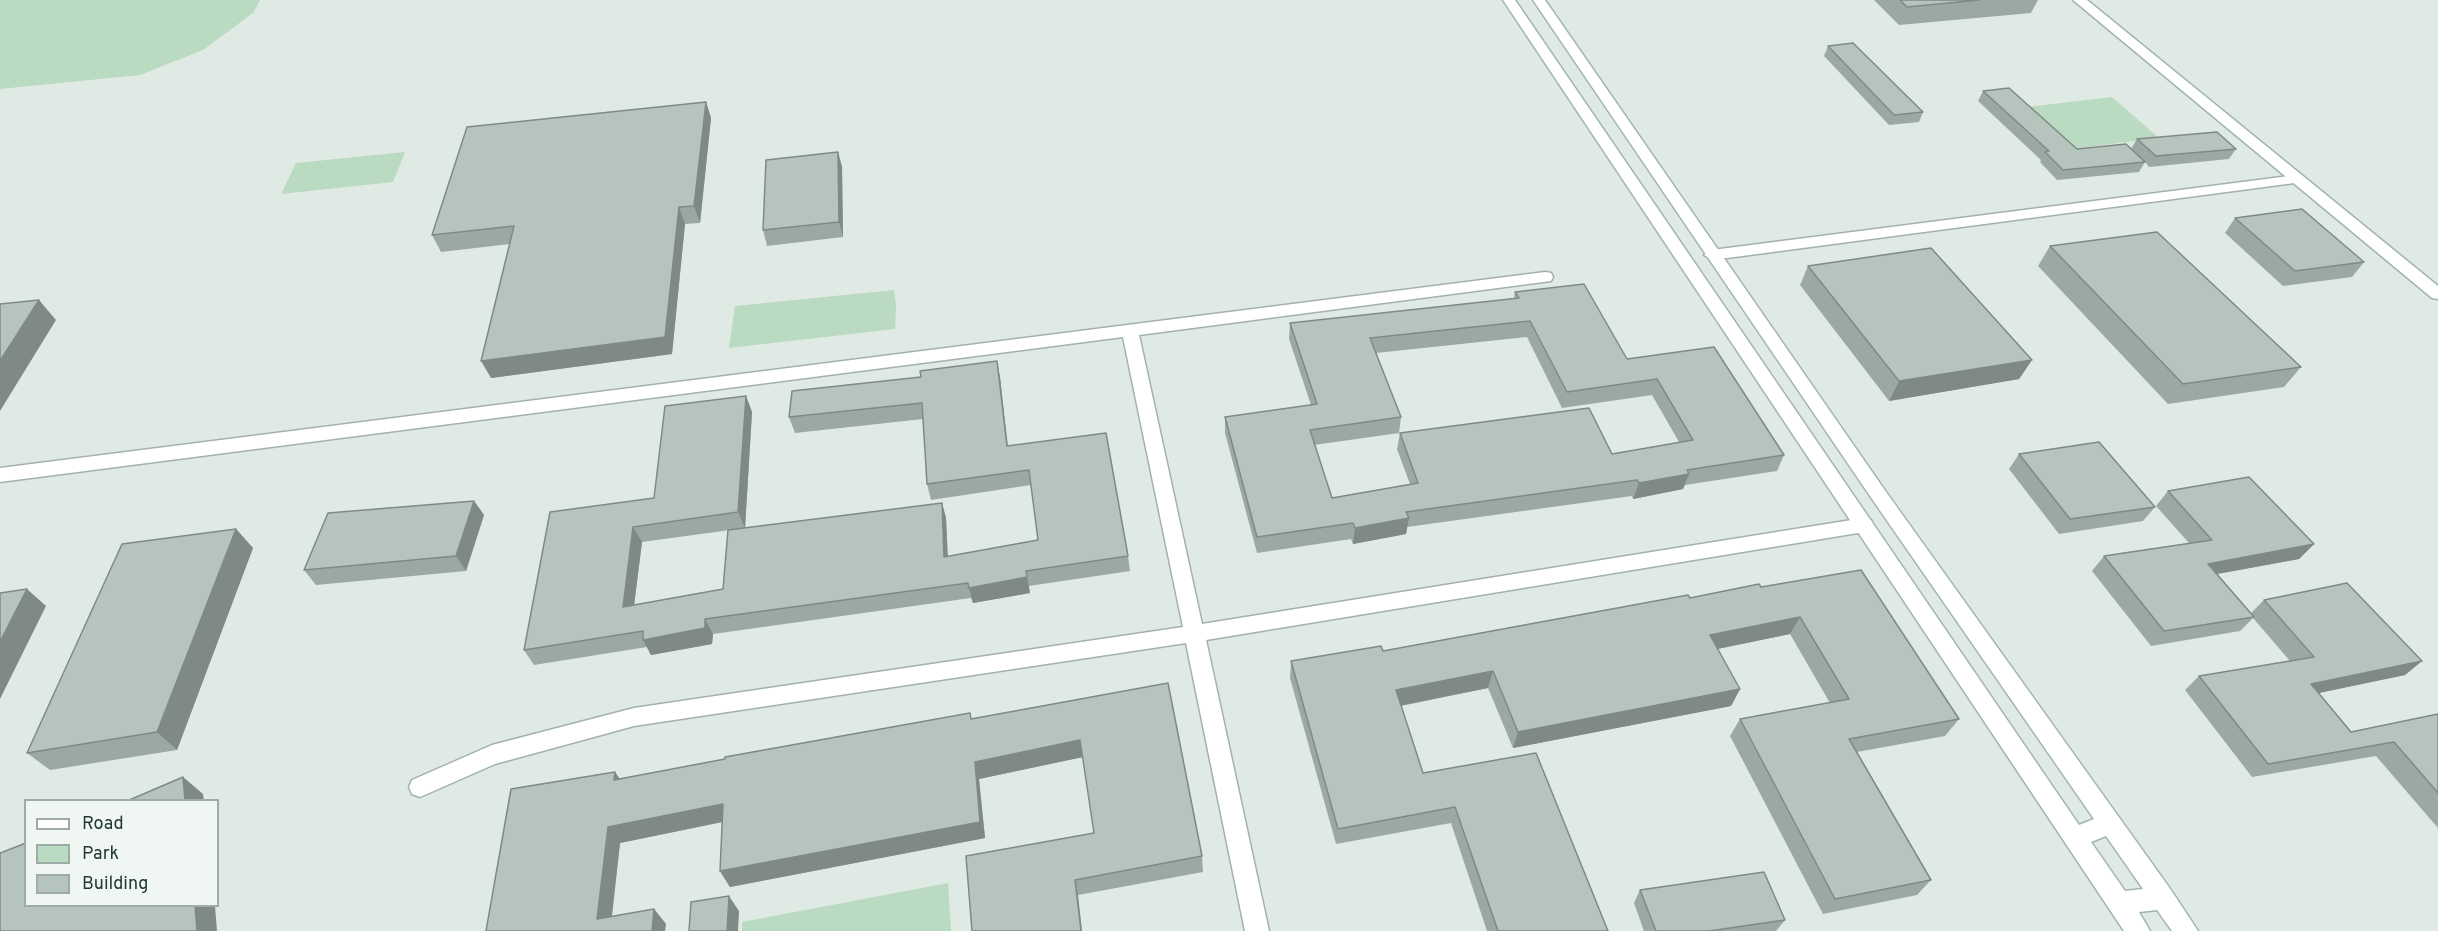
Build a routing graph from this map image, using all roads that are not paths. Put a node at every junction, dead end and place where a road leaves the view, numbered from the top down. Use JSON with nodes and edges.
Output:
{"nodes":[{"id":1,"x":1509,"y":0,"type":"edge"},
{"id":2,"x":1539,"y":0,"type":"edge"},
{"id":3,"x":2079,"y":0,"type":"edge"},
{"id":4,"x":1568,"y":40,"type":"junction"},
{"id":5,"x":1538,"y":44,"type":"junction"},
{"id":6,"x":1584,"y":63,"type":"junction"},
{"id":7,"x":1554,"y":66,"type":"junction"},
{"id":8,"x":2297,"y":179,"type":"junction"},
{"id":9,"x":1712,"y":255,"type":"junction"},
{"id":10,"x":1545,"y":277,"type":"dead end"},
{"id":11,"x":2438,"y":294,"type":"edge"},
{"id":12,"x":1130,"y":330,"type":"junction"},
{"id":13,"x":0,"y":475,"type":"edge"},
{"id":14,"x":1864,"y":525,"type":"junction"},
{"id":15,"x":1194,"y":634,"type":"junction"},
{"id":16,"x":420,"y":787,"type":"dead end"},
{"id":17,"x":2111,"y":824,"type":"junction"},
{"id":18,"x":2074,"y":837,"type":"junction"},
{"id":19,"x":2163,"y":898,"type":"junction"},
{"id":20,"x":2119,"y":903,"type":"junction"},
{"id":21,"x":1257,"y":931,"type":"edge"},
{"id":22,"x":2138,"y":931,"type":"edge"},
{"id":23,"x":2186,"y":931,"type":"edge"}],
"edges":[{"from":1,"to":5,"type":"street"},
{"from":2,"to":4,"type":"street"},
{"from":3,"to":8,"type":"street"},
{"from":4,"to":5,"type":"street"},
{"from":4,"to":6,"type":"street"},
{"from":5,"to":7,"type":"street"},
{"from":6,"to":7,"type":"street"},
{"from":6,"to":9,"type":"street"},
{"from":7,"to":14,"type":"street"},
{"from":8,"to":9,"type":"street"},
{"from":8,"to":11,"type":"street"},
{"from":9,"to":17,"type":"street"},
{"from":10,"to":12,"type":"street"},
{"from":12,"to":13,"type":"street"},
{"from":12,"to":15,"type":"street"},
{"from":14,"to":15,"type":"street"},
{"from":14,"to":18,"type":"street"},
{"from":15,"to":16,"type":"street"},
{"from":15,"to":21,"type":"street"},
{"from":17,"to":18,"type":"street"},
{"from":17,"to":19,"type":"street"},
{"from":18,"to":20,"type":"street"},
{"from":19,"to":20,"type":"street"},
{"from":19,"to":23,"type":"street"},
{"from":20,"to":22,"type":"street"}]}
